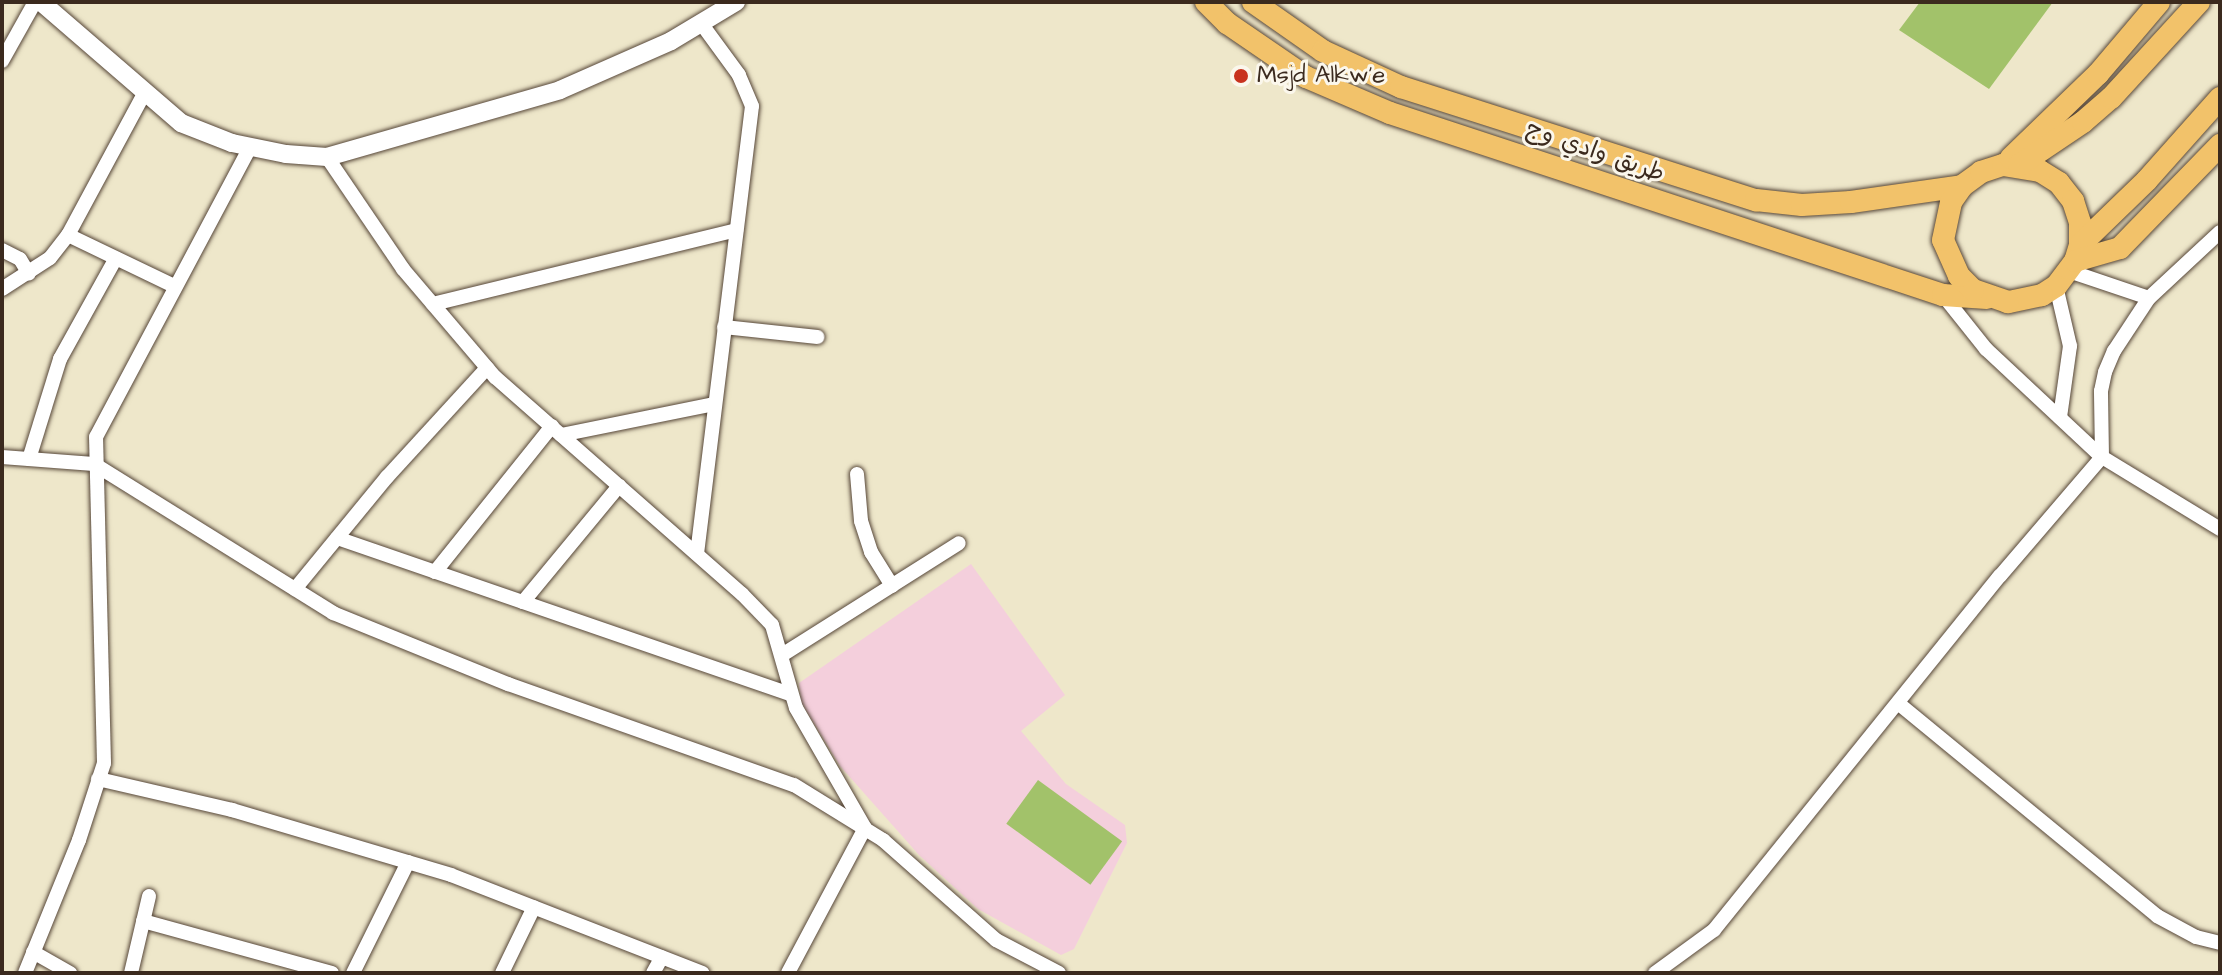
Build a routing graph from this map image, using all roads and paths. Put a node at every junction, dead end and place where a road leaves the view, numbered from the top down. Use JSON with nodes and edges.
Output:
{"nodes":[{"id":1,"x":38,"y":2,"type":"edge"},
{"id":2,"x":736,"y":2,"type":"edge"},
{"id":3,"x":1206,"y":2,"type":"edge"},
{"id":4,"x":1253,"y":2,"type":"edge"},
{"id":5,"x":2159,"y":2,"type":"edge"},
{"id":6,"x":2199,"y":2,"type":"edge"},
{"id":7,"x":701,"y":23,"type":"junction"},
{"id":8,"x":2,"y":61,"type":"edge"},
{"id":9,"x":145,"y":92,"type":"junction"},
{"id":10,"x":2220,"y":98,"type":"edge"},
{"id":11,"x":2220,"y":145,"type":"edge"},
{"id":12,"x":250,"y":147,"type":"junction"},
{"id":13,"x":327,"y":157,"type":"junction"},
{"id":14,"x":2011,"y":165,"type":"junction"},
{"id":15,"x":1962,"y":186,"type":"junction"},
{"id":16,"x":736,"y":230,"type":"junction"},
{"id":17,"x":2220,"y":232,"type":"edge"},
{"id":18,"x":68,"y":235,"type":"junction"},
{"id":19,"x":2,"y":250,"type":"edge"},
{"id":20,"x":116,"y":258,"type":"junction"},
{"id":21,"x":2070,"y":266,"type":"junction"},
{"id":22,"x":29,"y":274,"type":"junction"},
{"id":23,"x":174,"y":286,"type":"junction"},
{"id":24,"x":2,"y":289,"type":"edge"},
{"id":25,"x":1943,"y":295,"type":"junction"},
{"id":26,"x":1991,"y":298,"type":"junction"},
{"id":27,"x":2149,"y":298,"type":"junction"},
{"id":28,"x":433,"y":304,"type":"junction"},
{"id":29,"x":724,"y":327,"type":"junction"},
{"id":30,"x":817,"y":337,"type":"dead end"},
{"id":31,"x":487,"y":368,"type":"junction"},
{"id":32,"x":715,"y":404,"type":"junction"},
{"id":33,"x":2060,"y":417,"type":"junction"},
{"id":34,"x":556,"y":431,"type":"junction"},
{"id":35,"x":2,"y":457,"type":"edge"},
{"id":36,"x":2102,"y":457,"type":"junction"},
{"id":37,"x":29,"y":459,"type":"junction"},
{"id":38,"x":94,"y":464,"type":"junction"},
{"id":39,"x":857,"y":474,"type":"dead end"},
{"id":40,"x":619,"y":486,"type":"junction"},
{"id":41,"x":2220,"y":529,"type":"edge"},
{"id":42,"x":337,"y":538,"type":"junction"},
{"id":43,"x":959,"y":543,"type":"dead end"},
{"id":44,"x":697,"y":554,"type":"junction"},
{"id":45,"x":435,"y":572,"type":"junction"},
{"id":46,"x":892,"y":586,"type":"junction"},
{"id":47,"x":295,"y":589,"type":"junction"},
{"id":48,"x":523,"y":602,"type":"junction"},
{"id":49,"x":782,"y":655,"type":"junction"},
{"id":50,"x":791,"y":694,"type":"junction"},
{"id":51,"x":1898,"y":703,"type":"junction"},
{"id":52,"x":98,"y":779,"type":"junction"},
{"id":53,"x":865,"y":828,"type":"junction"},
{"id":54,"x":408,"y":862,"type":"junction"},
{"id":55,"x":149,"y":896,"type":"dead end"},
{"id":56,"x":534,"y":907,"type":"junction"},
{"id":57,"x":143,"y":921,"type":"junction"},
{"id":58,"x":2220,"y":943,"type":"edge"},
{"id":59,"x":33,"y":952,"type":"junction"},
{"id":60,"x":662,"y":957,"type":"junction"},
{"id":61,"x":25,"y":973,"type":"edge"},
{"id":62,"x":70,"y":973,"type":"edge"},
{"id":63,"x":131,"y":973,"type":"edge"},
{"id":64,"x":332,"y":973,"type":"edge"},
{"id":65,"x":353,"y":973,"type":"edge"},
{"id":66,"x":502,"y":973,"type":"edge"},
{"id":67,"x":653,"y":973,"type":"edge"},
{"id":68,"x":703,"y":973,"type":"edge"},
{"id":69,"x":788,"y":973,"type":"edge"},
{"id":70,"x":1059,"y":973,"type":"edge"},
{"id":71,"x":1655,"y":973,"type":"edge"}],
"edges":[{"from":1,"to":8,"type":"street"},
{"from":1,"to":9,"type":"street"},
{"from":2,"to":7,"type":"street"},
{"from":3,"to":25,"type":"main road","name":"طريق وادي وج"},
{"from":4,"to":15,"type":"main road","name":"طريق وادي وج"},
{"from":5,"to":14,"type":"main road"},
{"from":6,"to":14,"type":"main road"},
{"from":7,"to":13,"type":"street"},
{"from":7,"to":16,"type":"street"},
{"from":9,"to":12,"type":"street"},
{"from":9,"to":18,"type":"street"},
{"from":10,"to":21,"type":"main road"},
{"from":11,"to":21,"type":"main road"},
{"from":12,"to":13,"type":"street"},
{"from":12,"to":23,"type":"street"},
{"from":13,"to":28,"type":"street"},
{"from":14,"to":15,"type":"main road"},
{"from":14,"to":21,"type":"main road"},
{"from":15,"to":26,"type":"main road"},
{"from":16,"to":28,"type":"street"},
{"from":16,"to":29,"type":"street"},
{"from":17,"to":27,"type":"street"},
{"from":18,"to":20,"type":"street"},
{"from":18,"to":22,"type":"street"},
{"from":19,"to":22,"type":"street"},
{"from":20,"to":23,"type":"street"},
{"from":20,"to":37,"type":"street"},
{"from":21,"to":26,"type":"main road"},
{"from":21,"to":27,"type":"street"},
{"from":21,"to":33,"type":"street"},
{"from":22,"to":24,"type":"street"},
{"from":23,"to":38,"type":"street"},
{"from":25,"to":26,"type":"main road","name":"طريق وادي وج"},
{"from":25,"to":33,"type":"street"},
{"from":27,"to":36,"type":"street"},
{"from":28,"to":31,"type":"street"},
{"from":29,"to":30,"type":"street"},
{"from":29,"to":32,"type":"street"},
{"from":31,"to":34,"type":"street"},
{"from":31,"to":42,"type":"street"},
{"from":32,"to":34,"type":"street"},
{"from":32,"to":44,"type":"street"},
{"from":33,"to":36,"type":"street"},
{"from":34,"to":40,"type":"street"},
{"from":34,"to":45,"type":"street"},
{"from":35,"to":37,"type":"street"},
{"from":36,"to":41,"type":"street"},
{"from":36,"to":51,"type":"street"},
{"from":37,"to":38,"type":"street"},
{"from":38,"to":47,"type":"street"},
{"from":38,"to":52,"type":"street"},
{"from":39,"to":46,"type":"street"},
{"from":40,"to":44,"type":"street"},
{"from":40,"to":48,"type":"street"},
{"from":42,"to":45,"type":"street"},
{"from":42,"to":47,"type":"street"},
{"from":43,"to":46,"type":"street"},
{"from":44,"to":49,"type":"street"},
{"from":45,"to":48,"type":"street"},
{"from":46,"to":49,"type":"street"},
{"from":47,"to":53,"type":"street"},
{"from":48,"to":50,"type":"street"},
{"from":49,"to":50,"type":"street"},
{"from":50,"to":53,"type":"street"},
{"from":51,"to":58,"type":"street"},
{"from":51,"to":71,"type":"street"},
{"from":52,"to":54,"type":"street"},
{"from":52,"to":59,"type":"street"},
{"from":53,"to":69,"type":"street"},
{"from":53,"to":70,"type":"street"},
{"from":54,"to":56,"type":"street"},
{"from":54,"to":65,"type":"street"},
{"from":55,"to":57,"type":"street"},
{"from":56,"to":60,"type":"street"},
{"from":56,"to":66,"type":"street"},
{"from":57,"to":63,"type":"street"},
{"from":57,"to":64,"type":"street"},
{"from":59,"to":61,"type":"street"},
{"from":59,"to":62,"type":"street"},
{"from":60,"to":67,"type":"street"},
{"from":60,"to":68,"type":"street"}]}
